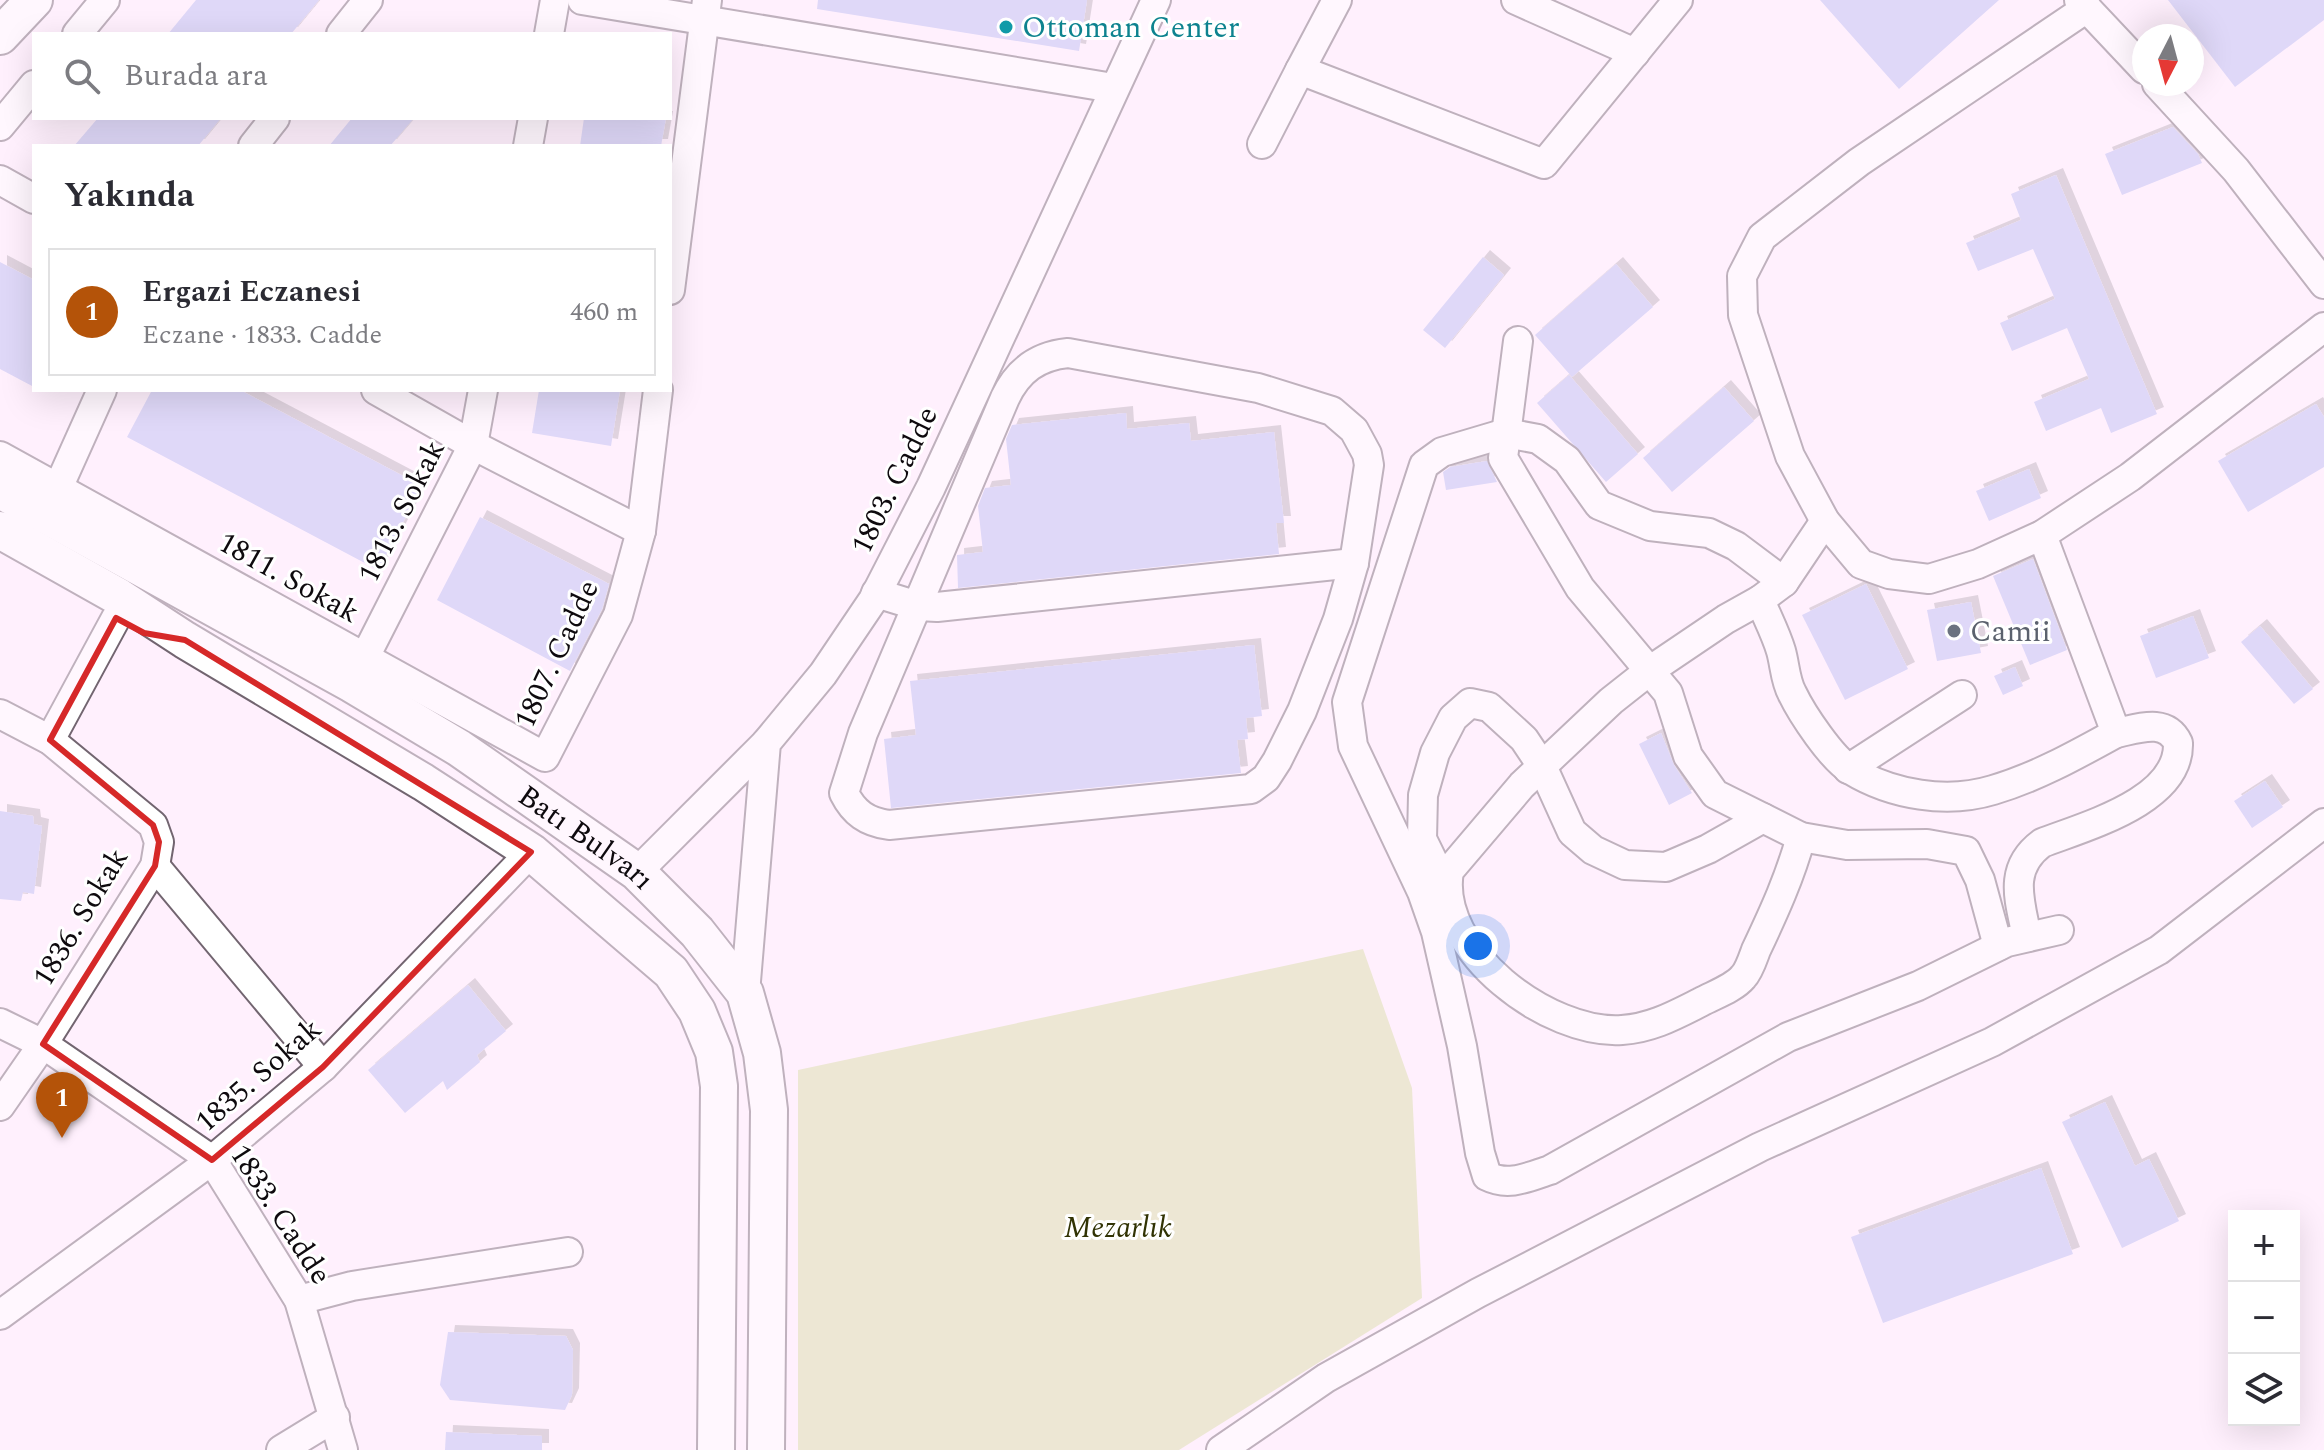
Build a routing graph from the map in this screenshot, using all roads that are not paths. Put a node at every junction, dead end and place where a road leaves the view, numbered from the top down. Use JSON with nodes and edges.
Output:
{"nodes":[{"id":1,"x":34,"y":0,"type":"edge"},
{"id":2,"x":105,"y":0,"type":"edge"},
{"id":3,"x":368,"y":0,"type":"edge"},
{"id":4,"x":555,"y":0,"type":"edge"},
{"id":5,"x":582,"y":0,"type":"edge"},
{"id":6,"x":1156,"y":0,"type":"edge"},
{"id":7,"x":1337,"y":0,"type":"edge"},
{"id":8,"x":1516,"y":0,"type":"edge"},
{"id":9,"x":1678,"y":0,"type":"edge"},
{"id":10,"x":2083,"y":4,"type":"edge"},
{"id":11,"x":705,"y":11,"type":"edge"},
{"id":12,"x":79,"y":32,"type":"edge"},
{"id":13,"x":343,"y":32,"type":"edge"},
{"id":14,"x":549,"y":32,"type":"edge"},
{"id":15,"x":0,"y":36,"type":"edge"},
{"id":16,"x":1635,"y":53,"type":"junction"},
{"id":17,"x":2132,"y":56,"type":"edge"},
{"id":18,"x":1300,"y":70,"type":"junction"},
{"id":19,"x":32,"y":87,"type":"edge"},
{"id":20,"x":1113,"y":88,"type":"junction"},
{"id":21,"x":2168,"y":96,"type":"edge"},
{"id":22,"x":273,"y":120,"type":"edge"},
{"id":23,"x":533,"y":120,"type":"edge"},
{"id":24,"x":0,"y":126,"type":"edge"},
{"id":25,"x":255,"y":144,"type":"edge"},
{"id":26,"x":528,"y":144,"type":"edge"},
{"id":27,"x":1262,"y":144,"type":"dead end"},
{"id":28,"x":0,"y":180,"type":"edge"},
{"id":29,"x":32,"y":198,"type":"edge"},
{"id":30,"x":672,"y":274,"type":"edge"},
{"id":31,"x":2324,"y":284,"type":"edge"},
{"id":32,"x":2324,"y":327,"type":"edge"},
{"id":33,"x":1518,"y":341,"type":"dead end"},
{"id":34,"x":101,"y":392,"type":"edge"},
{"id":35,"x":380,"y":392,"type":"edge"},
{"id":36,"x":483,"y":392,"type":"edge"},
{"id":37,"x":658,"y":392,"type":"edge"},
{"id":38,"x":1506,"y":433,"type":"junction"},
{"id":39,"x":473,"y":445,"type":"junction"},
{"id":40,"x":0,"y":456,"type":"edge"},
{"id":41,"x":0,"y":464,"type":"edge"},
{"id":42,"x":58,"y":488,"type":"junction"},
{"id":43,"x":0,"y":490,"type":"edge"},
{"id":44,"x":1825,"y":521,"type":"junction"},
{"id":45,"x":0,"y":530,"type":"edge"},
{"id":46,"x":641,"y":531,"type":"junction"},
{"id":47,"x":2042,"y":535,"type":"junction"},
{"id":48,"x":0,"y":557,"type":"edge"},
{"id":49,"x":1354,"y":563,"type":"junction"},
{"id":50,"x":1784,"y":582,"type":"junction"},
{"id":51,"x":122,"y":593,"type":"junction"},
{"id":52,"x":876,"y":593,"type":"junction"},
{"id":53,"x":1760,"y":600,"type":"junction"},
{"id":54,"x":918,"y":606,"type":"junction"},
{"id":55,"x":234,"y":618,"type":"junction"},
{"id":56,"x":365,"y":657,"type":"junction"},
{"id":57,"x":1649,"y":671,"type":"junction"},
{"id":58,"x":1962,"y":695,"type":"dead end"},
{"id":59,"x":0,"y":714,"type":"edge"},
{"id":60,"x":2116,"y":733,"type":"junction"},
{"id":61,"x":50,"y":740,"type":"junction"},
{"id":62,"x":766,"y":743,"type":"junction"},
{"id":63,"x":545,"y":757,"type":"joint"},
{"id":64,"x":1542,"y":766,"type":"junction"},
{"id":65,"x":1848,"y":769,"type":"junction"},
{"id":66,"x":1763,"y":818,"type":"junction"},
{"id":67,"x":2324,"y":823,"type":"edge"},
{"id":68,"x":1801,"y":837,"type":"junction"},
{"id":69,"x":531,"y":852,"type":"junction"},
{"id":70,"x":157,"y":854,"type":"junction"},
{"id":71,"x":637,"y":872,"type":"junction"},
{"id":72,"x":1434,"y":890,"type":"junction"},
{"id":73,"x":2059,"y":930,"type":"dead end"},
{"id":74,"x":2027,"y":937,"type":"junction"},
{"id":75,"x":1998,"y":946,"type":"junction"},
{"id":76,"x":745,"y":993,"type":"junction"},
{"id":77,"x":0,"y":1023,"type":"edge"},
{"id":78,"x":43,"y":1044,"type":"junction"},
{"id":79,"x":323,"y":1067,"type":"junction"},
{"id":80,"x":0,"y":1106,"type":"edge"},
{"id":81,"x":212,"y":1160,"type":"junction"},
{"id":82,"x":568,"y":1252,"type":"dead end"},
{"id":83,"x":299,"y":1300,"type":"junction"},
{"id":84,"x":0,"y":1315,"type":"edge"},
{"id":85,"x":335,"y":1417,"type":"junction"},
{"id":86,"x":281,"y":1450,"type":"edge"},
{"id":87,"x":343,"y":1450,"type":"edge"},
{"id":88,"x":716,"y":1450,"type":"edge"},
{"id":89,"x":766,"y":1450,"type":"edge"},
{"id":90,"x":1221,"y":1450,"type":"edge"}],
"edges":[{"from":1,"to":15,"type":"main road"},
{"from":2,"to":12,"type":"street"},
{"from":3,"to":13,"type":"street"},
{"from":4,"to":14,"type":"street"},
{"from":5,"to":11,"type":"street"},
{"from":6,"to":20,"type":"street","name":"1803. Cadde"},
{"from":7,"to":18,"type":"street"},
{"from":8,"to":16,"type":"street"},
{"from":9,"to":16,"type":"street"},
{"from":10,"to":17,"type":"street"},
{"from":10,"to":44,"type":"street"},
{"from":11,"to":20,"type":"street"},
{"from":11,"to":30,"type":"street"},
{"from":16,"to":18,"type":"street"},
{"from":18,"to":27,"type":"street"},
{"from":19,"to":24,"type":"street"},
{"from":20,"to":52,"type":"street","name":"1803. Cadde"},
{"from":21,"to":31,"type":"street"},
{"from":22,"to":25,"type":"street"},
{"from":23,"to":26,"type":"street"},
{"from":28,"to":29,"type":"street"},
{"from":32,"to":47,"type":"street"},
{"from":33,"to":38,"type":"street"},
{"from":34,"to":42,"type":"street"},
{"from":35,"to":39,"type":"street"},
{"from":36,"to":39,"type":"street","name":"1813. Sokak"},
{"from":37,"to":46,"type":"street","name":"1807. Cadde"},
{"from":38,"to":50,"type":"street"},
{"from":38,"to":57,"type":"street"},
{"from":38,"to":72,"type":"street"},
{"from":39,"to":46,"type":"street"},
{"from":39,"to":56,"type":"street","name":"1813. Sokak"},
{"from":40,"to":42,"type":"street","name":"1811. Sokak"},
{"from":41,"to":55,"type":"main road"},
{"from":42,"to":56,"type":"street","name":"1811. Sokak"},
{"from":43,"to":51,"type":"main road","name":"Batı Bulvarı"},
{"from":44,"to":47,"type":"street"},
{"from":44,"to":50,"type":"street"},
{"from":45,"to":51,"type":"main road","name":"Batı Bulvarı"},
{"from":46,"to":63,"type":"street","name":"1807. Cadde"},
{"from":47,"to":60,"type":"street"},
{"from":48,"to":51,"type":"main road"},
{"from":49,"to":54,"type":"street"},
{"from":49,"to":54,"type":"street"},
{"from":49,"to":54,"type":"street"},
{"from":50,"to":53,"type":"street"},
{"from":51,"to":55,"type":"main road","name":"Batı Bulvarı"},
{"from":51,"to":61,"type":"street"},
{"from":51,"to":69,"type":"main road","name":"Batı Bulvarı"},
{"from":52,"to":54,"type":"street"},
{"from":52,"to":62,"type":"street","name":"1803. Cadde"},
{"from":53,"to":57,"type":"street"},
{"from":53,"to":65,"type":"street"},
{"from":55,"to":71,"type":"main road","name":"Batı Bulvarı"},
{"from":56,"to":63,"type":"street","name":"1811. Sokak"},
{"from":57,"to":64,"type":"street"},
{"from":57,"to":66,"type":"street"},
{"from":58,"to":65,"type":"street"},
{"from":59,"to":61,"type":"street"},
{"from":60,"to":65,"type":"street"},
{"from":60,"to":74,"type":"street"},
{"from":61,"to":70,"type":"street"},
{"from":62,"to":71,"type":"street","name":"1803. Cadde"},
{"from":62,"to":76,"type":"street"},
{"from":64,"to":66,"type":"street"},
{"from":64,"to":72,"type":"street"},
{"from":64,"to":72,"type":"street"},
{"from":66,"to":68,"type":"street"},
{"from":67,"to":90,"type":"street"},
{"from":68,"to":72,"type":"street"},
{"from":68,"to":75,"type":"street"},
{"from":69,"to":79,"type":"street","name":"1835. Sokak"},
{"from":69,"to":88,"type":"main road","name":"Batı Bulvarı"},
{"from":70,"to":78,"type":"street","name":"1836. Sokak"},
{"from":70,"to":79,"type":"street"},
{"from":71,"to":76,"type":"main road","name":"Batı Bulvarı"},
{"from":72,"to":75,"type":"street"},
{"from":73,"to":74,"type":"street"},
{"from":74,"to":75,"type":"street"},
{"from":76,"to":89,"type":"main road","name":"Batı Bulvarı"},
{"from":77,"to":78,"type":"street","name":"1833. Cadde"},
{"from":78,"to":80,"type":"street","name":"1836. Sokak"},
{"from":78,"to":81,"type":"street","name":"1833. Cadde"},
{"from":79,"to":81,"type":"street","name":"1835. Sokak"},
{"from":81,"to":83,"type":"street","name":"1833. Cadde"},
{"from":81,"to":84,"type":"street","name":"1835. Sokak"},
{"from":82,"to":83,"type":"street"},
{"from":83,"to":85,"type":"street","name":"1833. Cadde"},
{"from":85,"to":86,"type":"street"},
{"from":85,"to":87,"type":"street","name":"1833. Cadde"}]}
